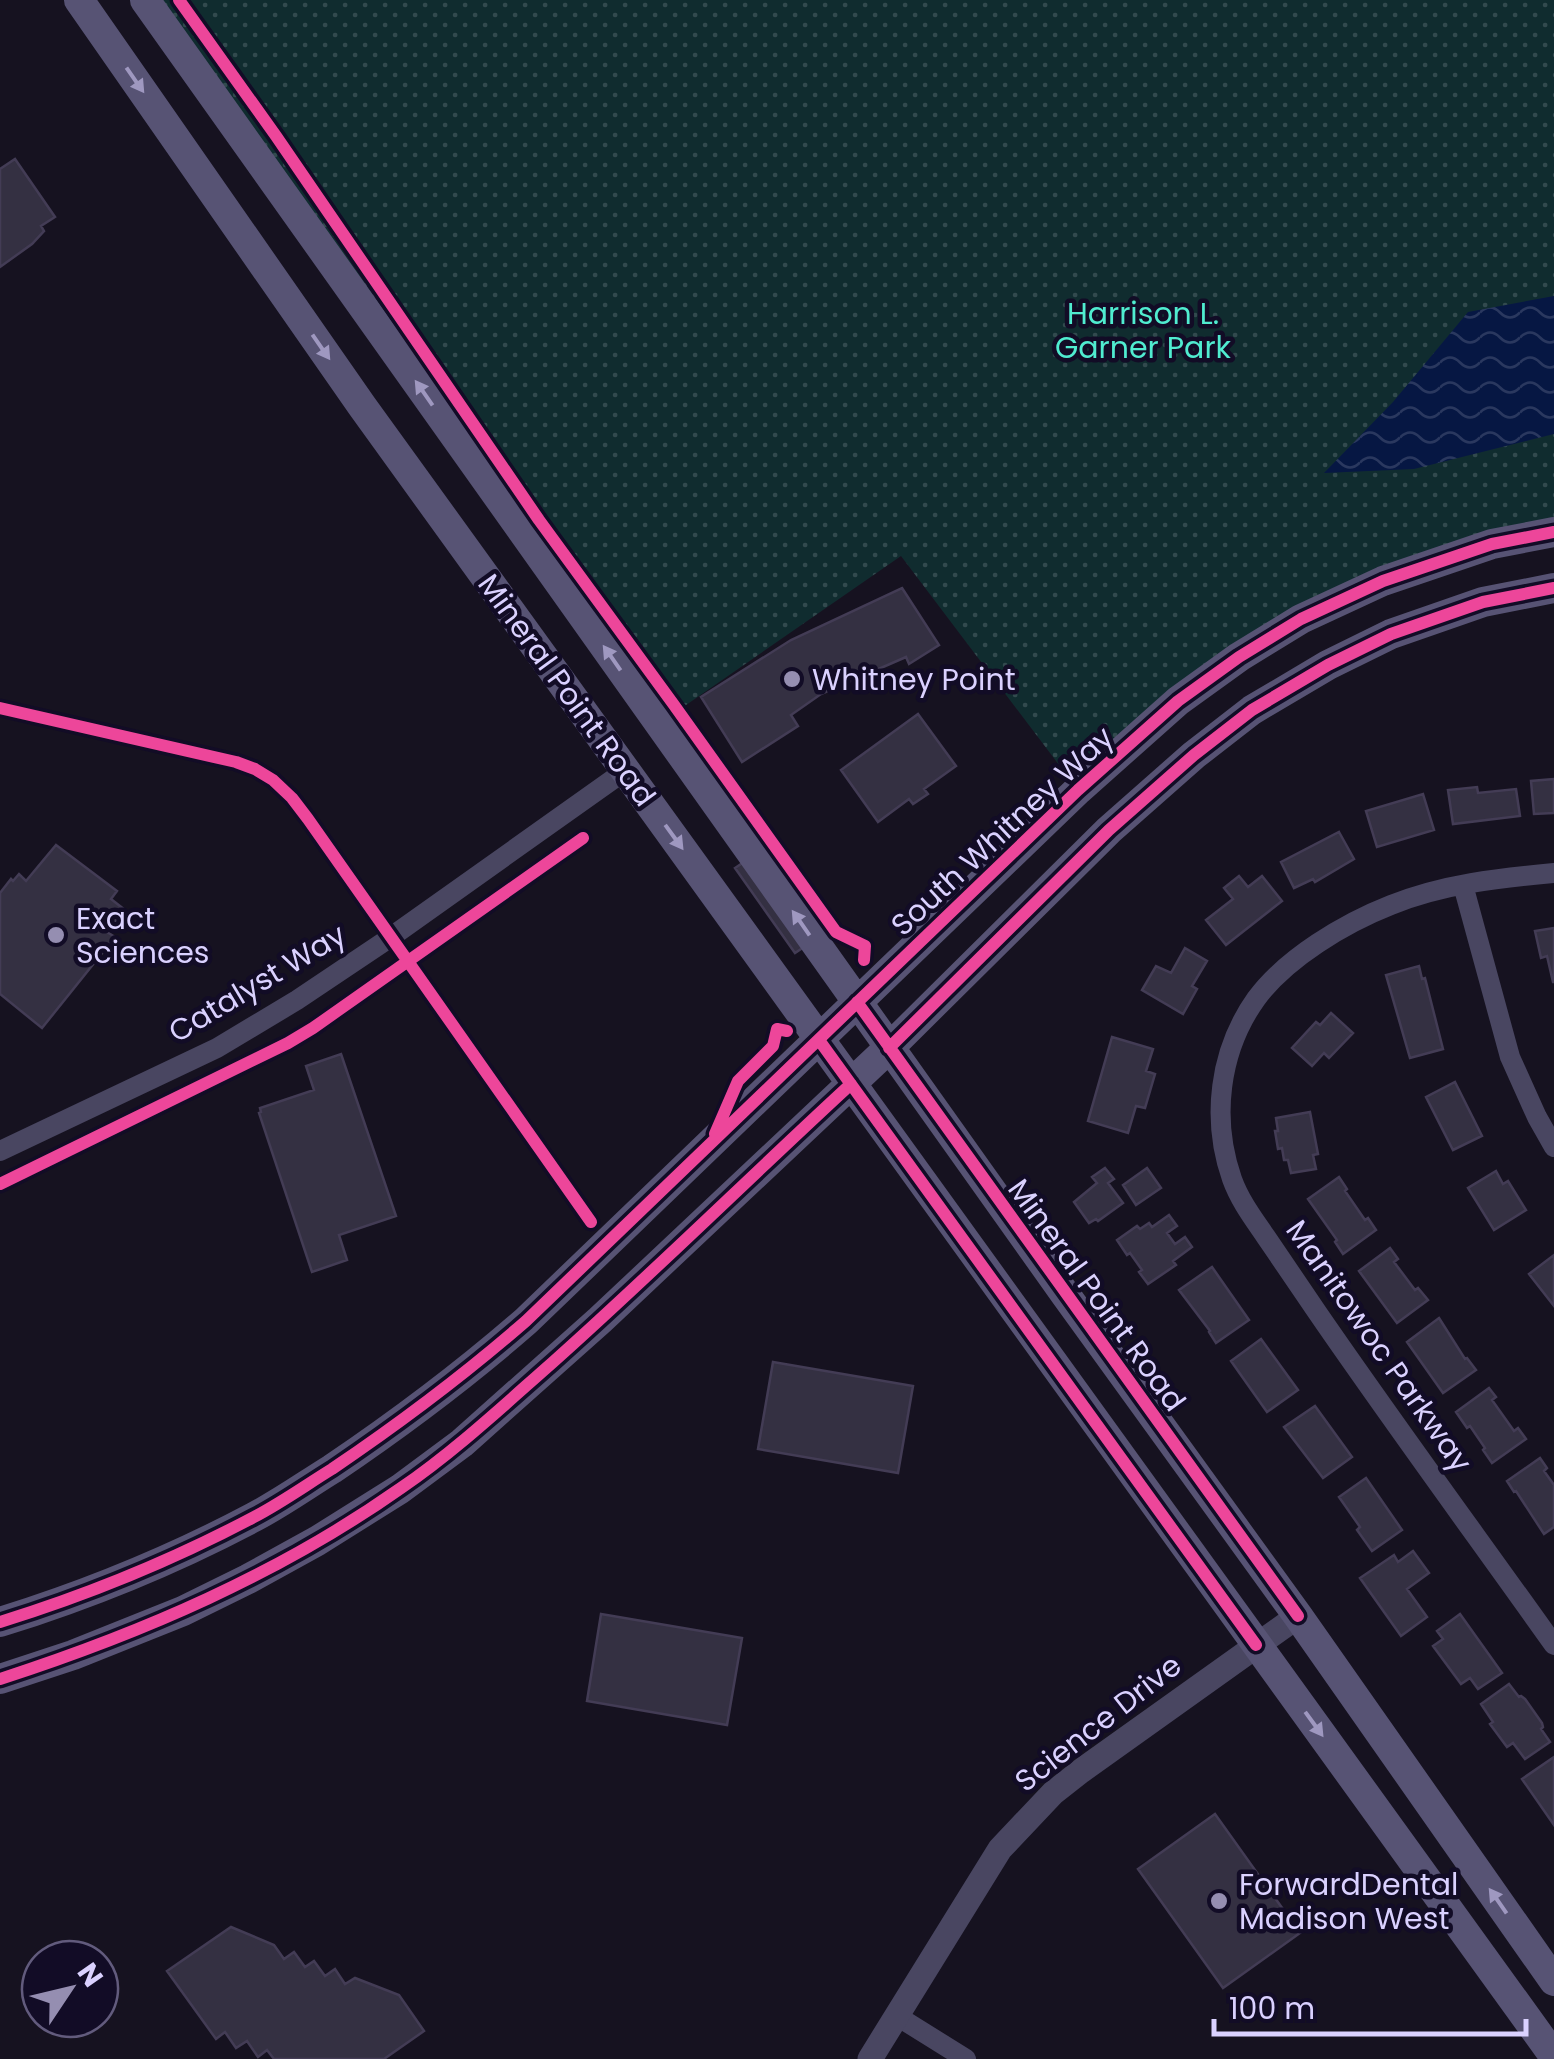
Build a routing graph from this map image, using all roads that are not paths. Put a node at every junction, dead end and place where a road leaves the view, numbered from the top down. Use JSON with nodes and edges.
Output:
{"nodes":[{"id":1,"x":79,"y":0,"type":"edge"},
{"id":2,"x":145,"y":0,"type":"edge"},
{"id":3,"x":1554,"y":532,"type":"edge"},
{"id":4,"x":1554,"y":588,"type":"edge"},
{"id":5,"x":626,"y":770,"type":"junction"},
{"id":6,"x":1554,"y":873,"type":"edge"},
{"id":7,"x":1463,"y":884,"type":"junction"},
{"id":8,"x":857,"y":1002,"type":"junction"},
{"id":9,"x":819,"y":1040,"type":"junction"},
{"id":10,"x":890,"y":1048,"type":"junction"},
{"id":11,"x":850,"y":1084,"type":"junction"},
{"id":12,"x":1554,"y":1147,"type":"edge"},
{"id":13,"x":0,"y":1151,"type":"edge"},
{"id":14,"x":1298,"y":1616,"type":"junction"},
{"id":15,"x":1,"y":1622,"type":"edge"},
{"id":16,"x":1256,"y":1645,"type":"junction"},
{"id":17,"x":1554,"y":1645,"type":"edge"},
{"id":18,"x":0,"y":1679,"type":"edge"},
{"id":19,"x":1554,"y":1981,"type":"edge"},
{"id":20,"x":896,"y":2016,"type":"junction"},
{"id":21,"x":1554,"y":2056,"type":"edge"},
{"id":22,"x":870,"y":2059,"type":"edge"},
{"id":23,"x":966,"y":2059,"type":"edge"}],
"edges":[{"from":1,"to":5,"type":"main road","name":"Mineral Point Road","one_way":true},
{"from":8,"to":2,"type":"main road","name":"Mineral Point Road","one_way":true},
{"from":3,"to":8,"type":"main road","name":"South Whitney Way"},
{"from":4,"to":10,"type":"main road"},
{"from":5,"to":9,"type":"main road","name":"Mineral Point Road","one_way":true},
{"from":5,"to":13,"type":"street","name":"Catalyst Way"},
{"from":6,"to":7,"type":"street","name":"Manitowoc Parkway"},
{"from":7,"to":12,"type":"street"},
{"from":7,"to":17,"type":"street","name":"Manitowoc Parkway"},
{"from":8,"to":9,"type":"main road","name":"South Whitney Way"},
{"from":8,"to":10,"type":"main road","name":"Mineral Point Road"},
{"from":9,"to":11,"type":"main road","name":"Mineral Point Road"},
{"from":9,"to":15,"type":"main road","name":"South Whitney Way"},
{"from":10,"to":11,"type":"main road"},
{"from":10,"to":14,"type":"main road","name":"Mineral Point Road"},
{"from":11,"to":16,"type":"main road","name":"Mineral Point Road"},
{"from":11,"to":18,"type":"main road"},
{"from":14,"to":16,"type":"street","name":"Science Drive"},
{"from":19,"to":14,"type":"main road","name":"Mineral Point Road","one_way":true},
{"from":16,"to":20,"type":"street","name":"Science Drive"},
{"from":16,"to":21,"type":"main road","name":"Mineral Point Road","one_way":true},
{"from":20,"to":22,"type":"street","name":"Science Drive"},
{"from":20,"to":23,"type":"street"}]}
